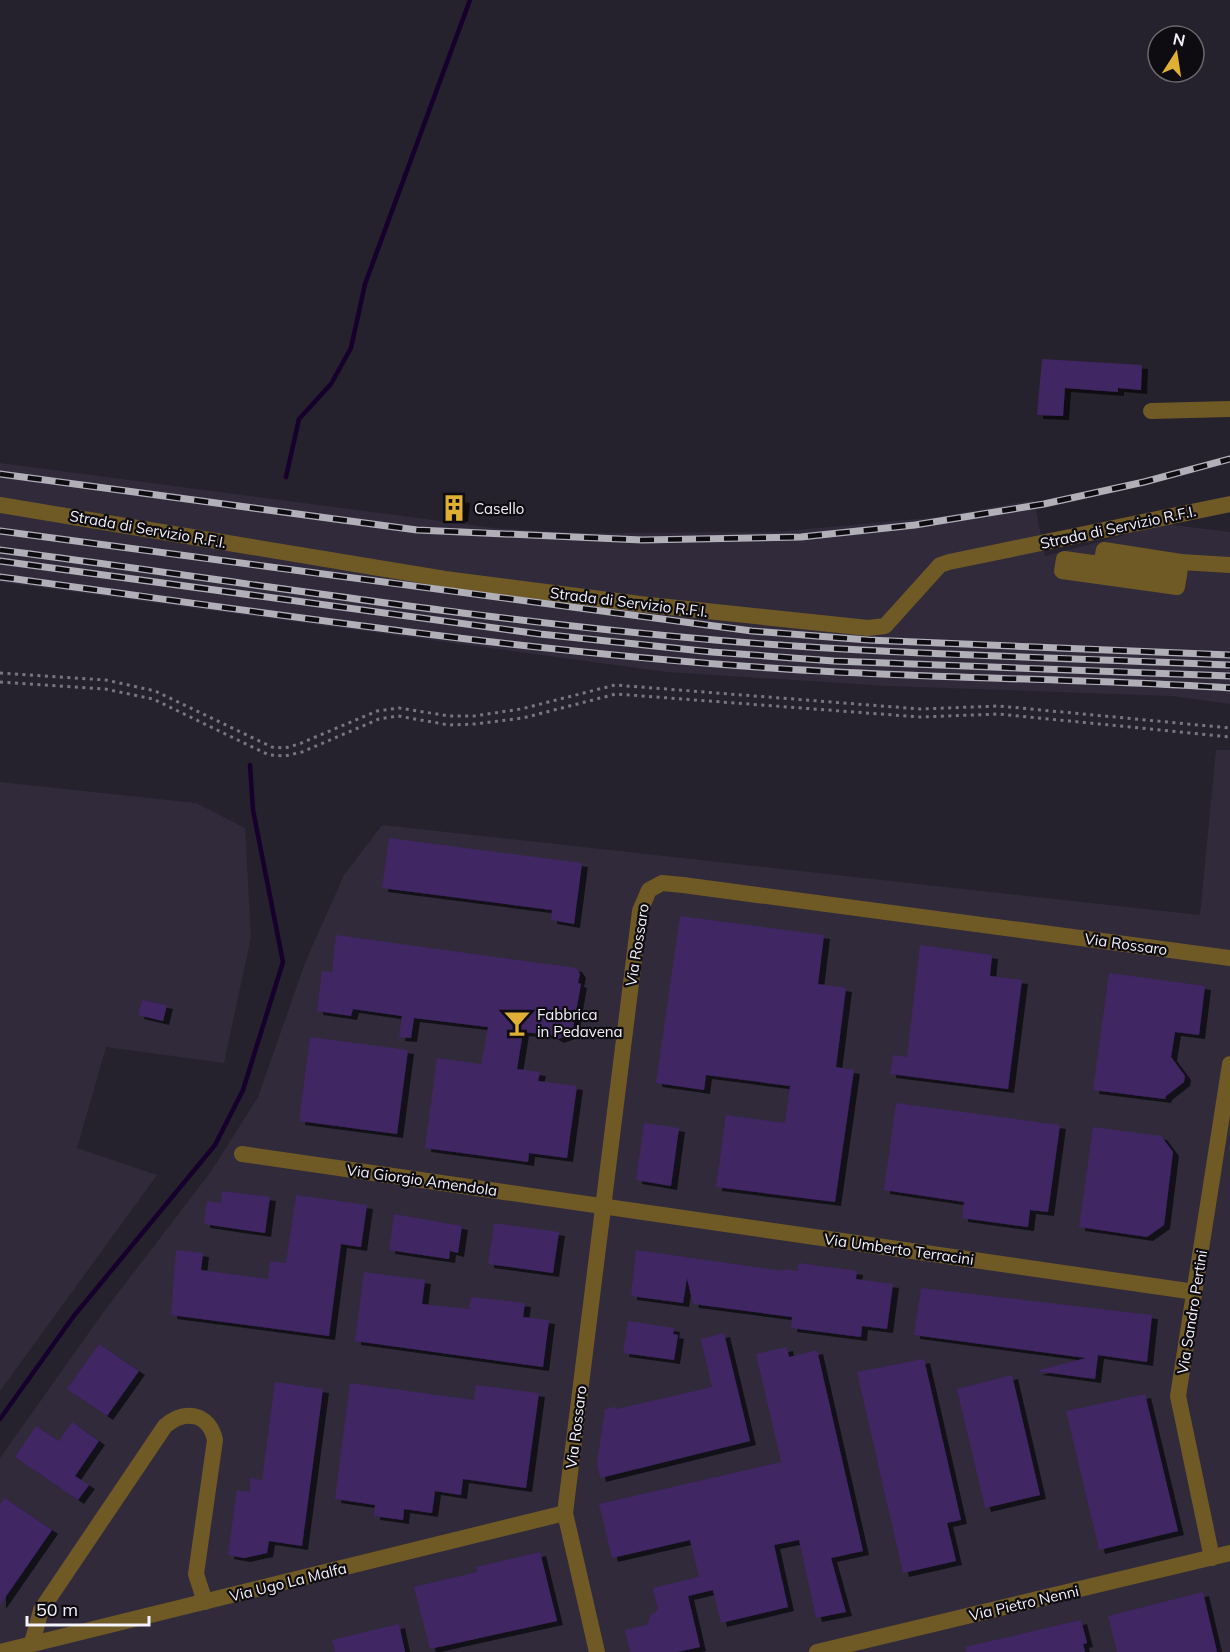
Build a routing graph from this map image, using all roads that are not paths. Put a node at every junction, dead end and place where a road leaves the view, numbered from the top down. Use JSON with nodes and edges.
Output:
{"nodes":[{"id":1,"x":1230,"y":409,"type":"edge"},
{"id":2,"x":1151,"y":411,"type":"dead end"},
{"id":3,"x":1230,"y":504,"type":"edge"},
{"id":4,"x":0,"y":506,"type":"edge"},
{"id":5,"x":1230,"y":565,"type":"edge"},
{"id":6,"x":1180,"y":569,"type":"junction"},
{"id":7,"x":1230,"y":958,"type":"edge"},
{"id":8,"x":1230,"y":1064,"type":"edge"},
{"id":9,"x":242,"y":1154,"type":"dead end"},
{"id":10,"x":602,"y":1207,"type":"junction"},
{"id":11,"x":1195,"y":1292,"type":"junction"},
{"id":12,"x":565,"y":1513,"type":"junction"},
{"id":13,"x":1230,"y":1553,"type":"edge"},
{"id":14,"x":1212,"y":1558,"type":"junction"},
{"id":15,"x":205,"y":1602,"type":"junction"},
{"id":16,"x":32,"y":1643,"type":"junction"},
{"id":17,"x":4,"y":1649,"type":"edge"},
{"id":18,"x":597,"y":1652,"type":"edge"},
{"id":19,"x":817,"y":1652,"type":"edge"}],
"edges":[{"from":1,"to":2,"type":"street"},
{"from":3,"to":4,"type":"street","name":"Strada di Servizio R.F.I."},
{"from":5,"to":6,"type":"street"},
{"from":6,"to":6,"type":"street"},
{"from":7,"to":10,"type":"street","name":"Via Rossaro"},
{"from":8,"to":11,"type":"street","name":"Via Sandro Pertini"},
{"from":9,"to":10,"type":"street","name":"Via Giorgio Amendola"},
{"from":10,"to":11,"type":"street","name":"Via Umberto Terracini"},
{"from":10,"to":12,"type":"street","name":"Via Rossaro"},
{"from":11,"to":14,"type":"street","name":"Via Sandro Pertini"},
{"from":12,"to":15,"type":"street","name":"Via Ugo La Malfa"},
{"from":12,"to":18,"type":"street","name":"Via Rossaro"},
{"from":13,"to":14,"type":"street","name":"Via Pietro Nenni"},
{"from":14,"to":19,"type":"street","name":"Via Pietro Nenni"},
{"from":15,"to":16,"type":"street","name":"Via Ugo La Malfa"},
{"from":15,"to":16,"type":"street"},
{"from":16,"to":17,"type":"street","name":"Via Ugo La Malfa"}]}
